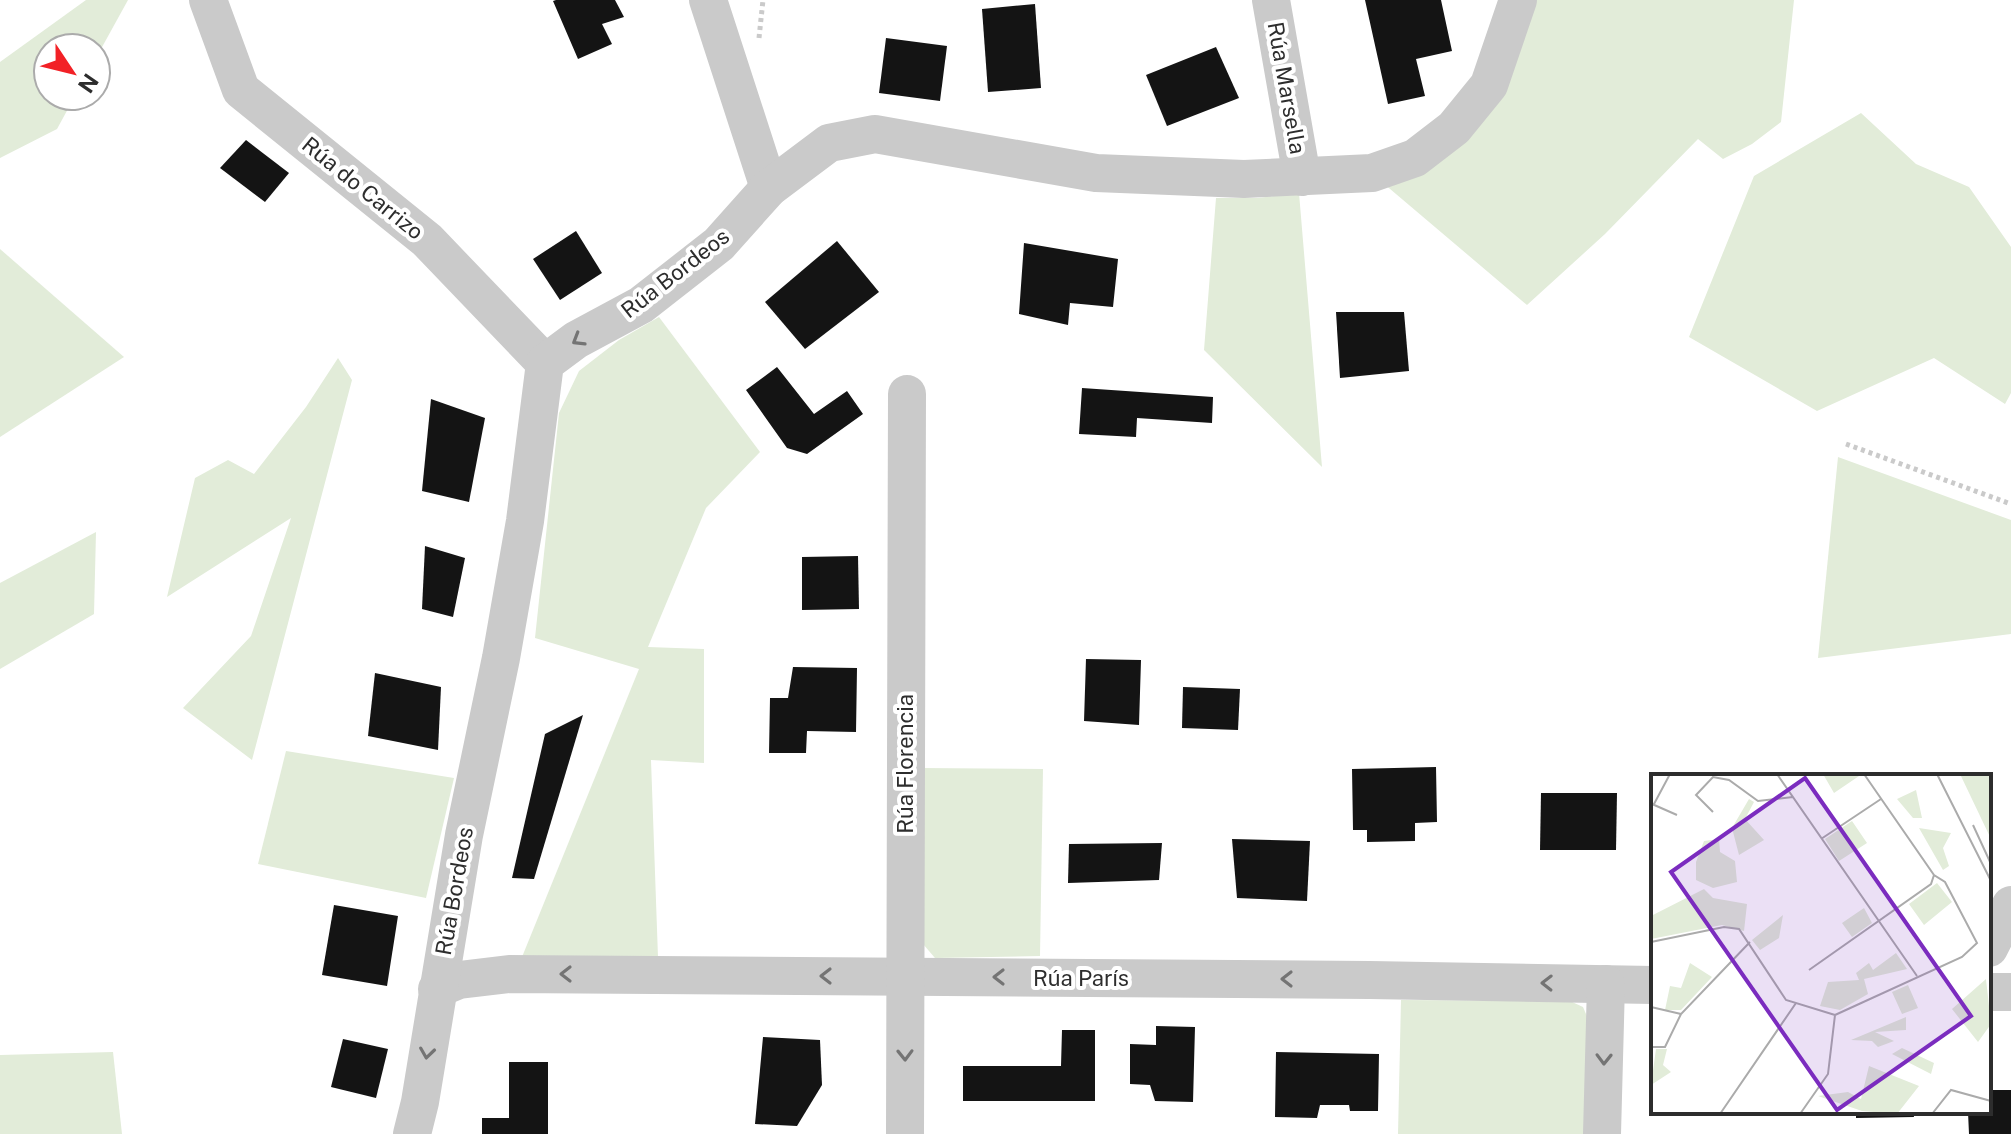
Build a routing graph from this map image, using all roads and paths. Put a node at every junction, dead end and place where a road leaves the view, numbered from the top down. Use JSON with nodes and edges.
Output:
{"nodes":[{"id":1,"x":208,"y":0,"type":"edge"},
{"id":2,"x":708,"y":0,"type":"edge"},
{"id":3,"x":1271,"y":0,"type":"edge"},
{"id":4,"x":1518,"y":0,"type":"edge"},
{"id":5,"x":1302,"y":177,"type":"junction"},
{"id":6,"x":769,"y":188,"type":"junction"},
{"id":7,"x":545,"y":363,"type":"junction"},
{"id":8,"x":907,"y":394,"type":"dead end"},
{"id":9,"x":1846,"y":444,"type":"dead end"},
{"id":10,"x":2011,"y":504,"type":"edge"},
{"id":11,"x":454,"y":893,"type":"junction"},
{"id":12,"x":2011,"y":905,"type":"edge"},
{"id":13,"x":1991,"y":944,"type":"edge"},
{"id":14,"x":509,"y":974,"type":"junction"},
{"id":15,"x":904,"y":977,"type":"junction"},
{"id":16,"x":1606,"y":984,"type":"junction"},
{"id":17,"x":1651,"y":985,"type":"edge"},
{"id":18,"x":437,"y":989,"type":"junction"},
{"id":19,"x":412,"y":1134,"type":"edge"},
{"id":20,"x":905,"y":1134,"type":"edge"},
{"id":21,"x":1602,"y":1134,"type":"edge"}],
"edges":[{"from":1,"to":7,"type":"street","name":"Rúa do Carrizo"},
{"from":2,"to":6,"type":"street"},
{"from":3,"to":5,"type":"street","name":"Rúa Marsella"},
{"from":4,"to":5,"type":"street","name":"Rúa Bordeos"},
{"from":5,"to":6,"type":"street","name":"Rúa Bordeos"},
{"from":6,"to":7,"type":"street","name":"Rúa Bordeos","one_way":true},
{"from":7,"to":11,"type":"street","name":"Rúa Bordeos"},
{"from":8,"to":15,"type":"street","name":"Rúa Florencia"},
{"from":9,"to":10,"type":"path"},
{"from":11,"to":14,"type":"street","name":"Rúa París"},
{"from":11,"to":18,"type":"street","name":"Rúa Bordeos"},
{"from":12,"to":13,"type":"street"},
{"from":15,"to":14,"type":"street","name":"Rúa París","one_way":true},
{"from":14,"to":18,"type":"street","name":"Rúa París"},
{"from":16,"to":15,"type":"street","name":"Rúa París","one_way":true},
{"from":15,"to":20,"type":"street","name":"Rúa Florencia","one_way":true},
{"from":16,"to":17,"type":"street","name":"Rúa París"},
{"from":16,"to":21,"type":"street","one_way":true},
{"from":18,"to":19,"type":"street","name":"Rúa Bordeos","one_way":true}]}
